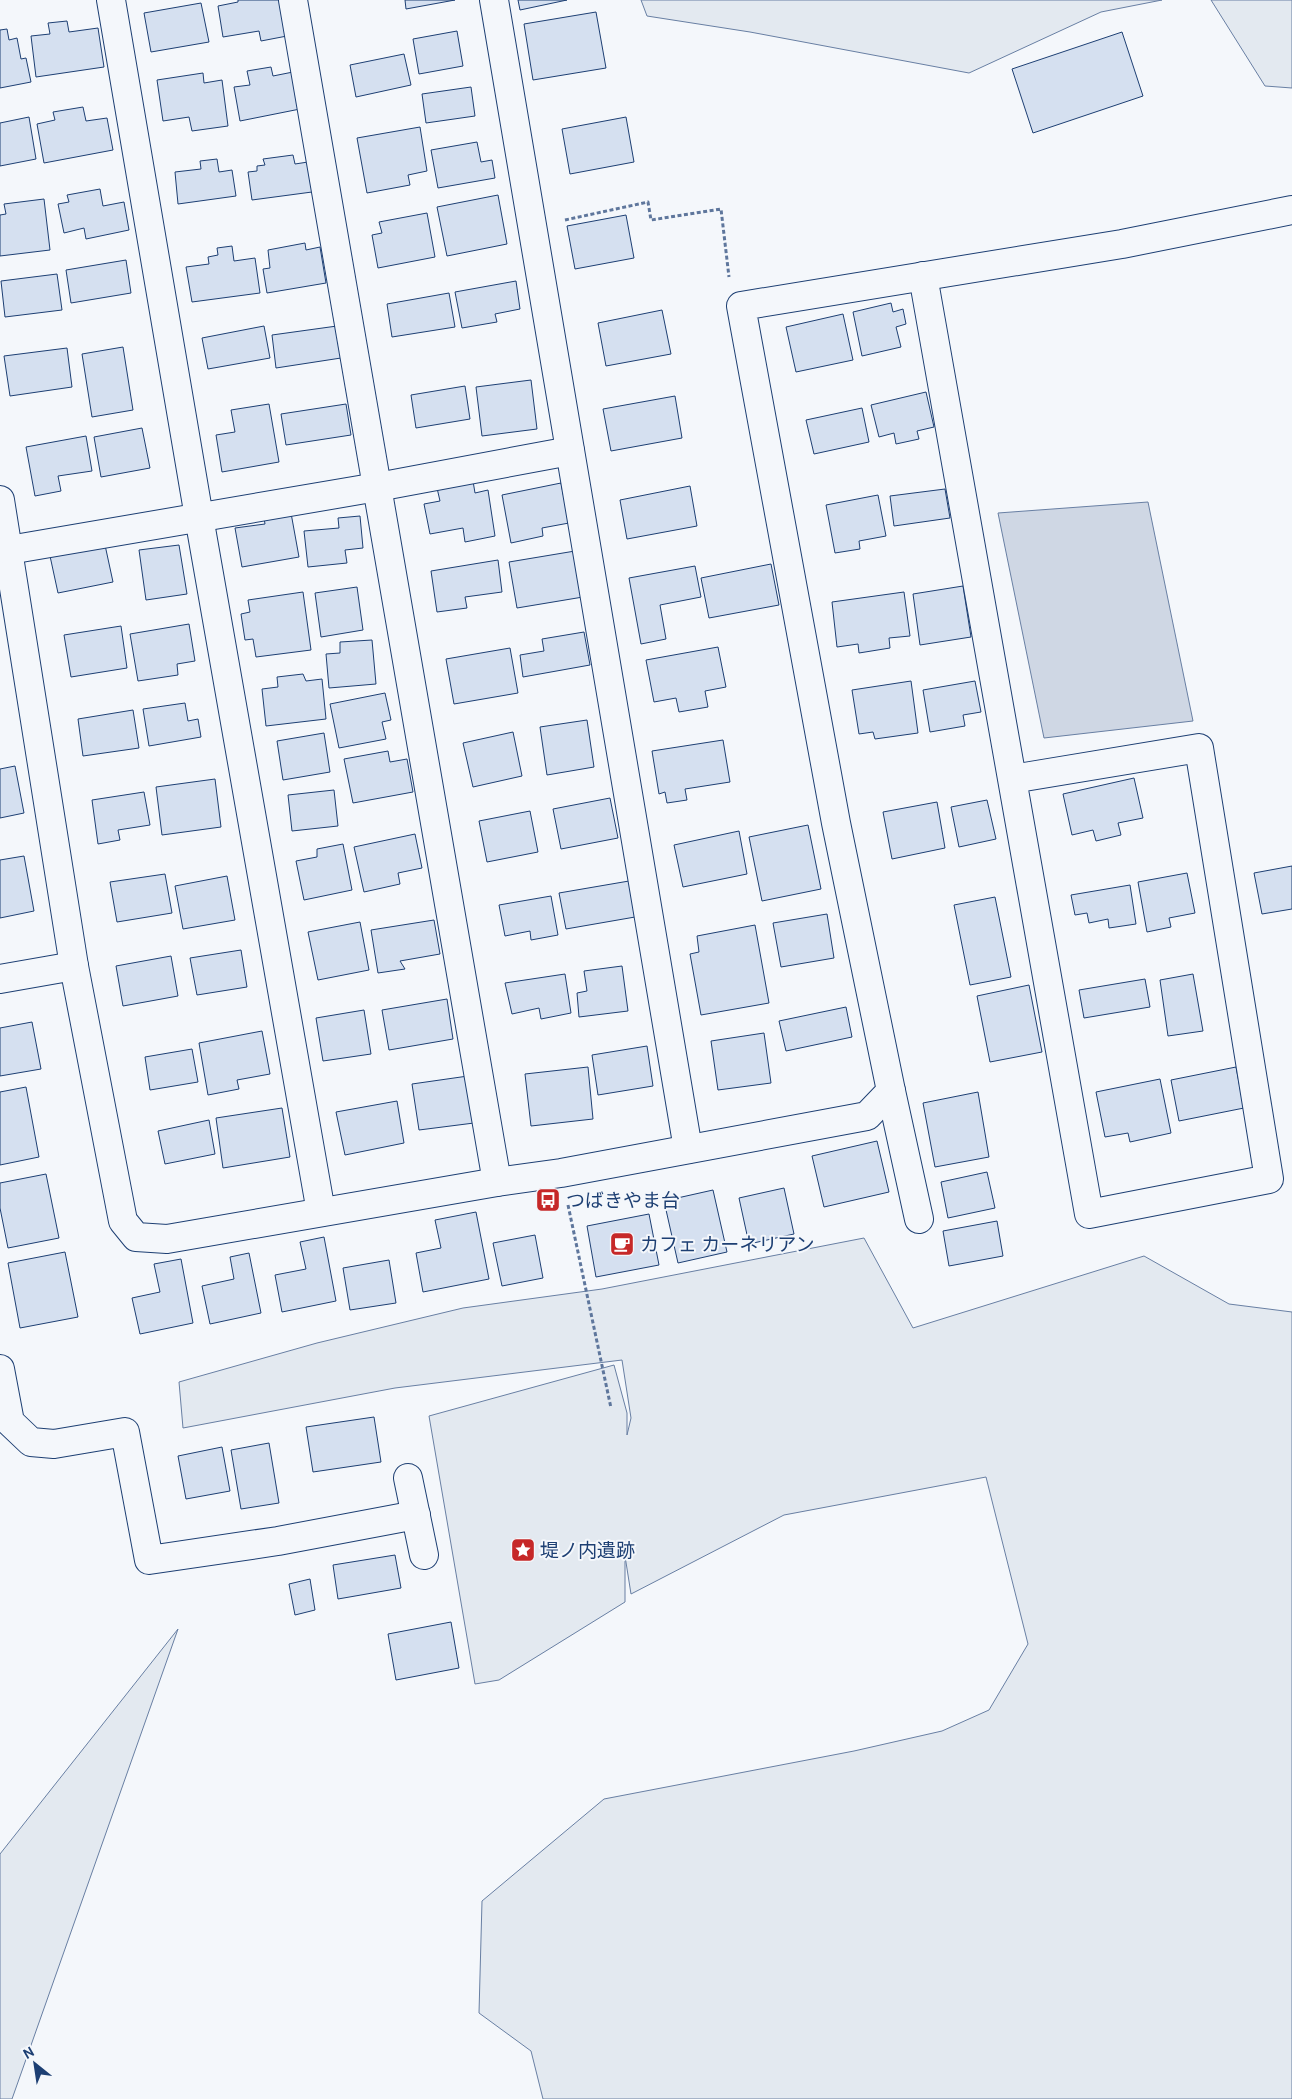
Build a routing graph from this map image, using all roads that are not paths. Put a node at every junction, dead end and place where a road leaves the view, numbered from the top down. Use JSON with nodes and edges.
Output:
{"nodes":[{"id":1,"x":111,"y":0,"type":"edge"},
{"id":2,"x":293,"y":0,"type":"edge"},
{"id":3,"x":494,"y":0,"type":"edge"},
{"id":4,"x":1292,"y":210,"type":"edge"},
{"id":5,"x":924,"y":276,"type":"junction"},
{"id":6,"x":570,"y":451,"type":"junction"},
{"id":7,"x":377,"y":487,"type":"junction"},
{"id":8,"x":0,"y":500,"type":"edge"},
{"id":9,"x":199,"y":517,"type":"junction"},
{"id":10,"x":9,"y":550,"type":"junction"},
{"id":11,"x":1012,"y":779,"type":"junction"},
{"id":12,"x":74,"y":966,"type":"junction"},
{"id":13,"x":0,"y":979,"type":"edge"},
{"id":14,"x":891,"y":1091,"type":"junction"},
{"id":15,"x":688,"y":1149,"type":"junction"},
{"id":16,"x":497,"y":1182,"type":"junction"},
{"id":17,"x":321,"y":1212,"type":"junction"},
{"id":18,"x":919,"y":1219,"type":"dead end"},
{"id":19,"x":0,"y":1370,"type":"edge"},
{"id":20,"x":408,"y":1478,"type":"dead end"},
{"id":21,"x":416,"y":1515,"type":"junction"},
{"id":22,"x":424,"y":1555,"type":"dead end"}],
"edges":[{"from":1,"to":9,"type":"street"},
{"from":2,"to":7,"type":"street"},
{"from":3,"to":6,"type":"street"},
{"from":4,"to":5,"type":"street"},
{"from":5,"to":11,"type":"street"},
{"from":5,"to":14,"type":"street"},
{"from":6,"to":7,"type":"street"},
{"from":6,"to":15,"type":"street"},
{"from":7,"to":9,"type":"street"},
{"from":7,"to":16,"type":"street"},
{"from":8,"to":10,"type":"street"},
{"from":9,"to":10,"type":"street"},
{"from":9,"to":17,"type":"street"},
{"from":10,"to":12,"type":"street"},
{"from":11,"to":11,"type":"street"},
{"from":12,"to":13,"type":"street"},
{"from":12,"to":17,"type":"street"},
{"from":14,"to":15,"type":"street"},
{"from":14,"to":18,"type":"street"},
{"from":15,"to":16,"type":"street"},
{"from":16,"to":17,"type":"street"},
{"from":19,"to":21,"type":"street"},
{"from":20,"to":21,"type":"street"},
{"from":21,"to":22,"type":"street"}]}
